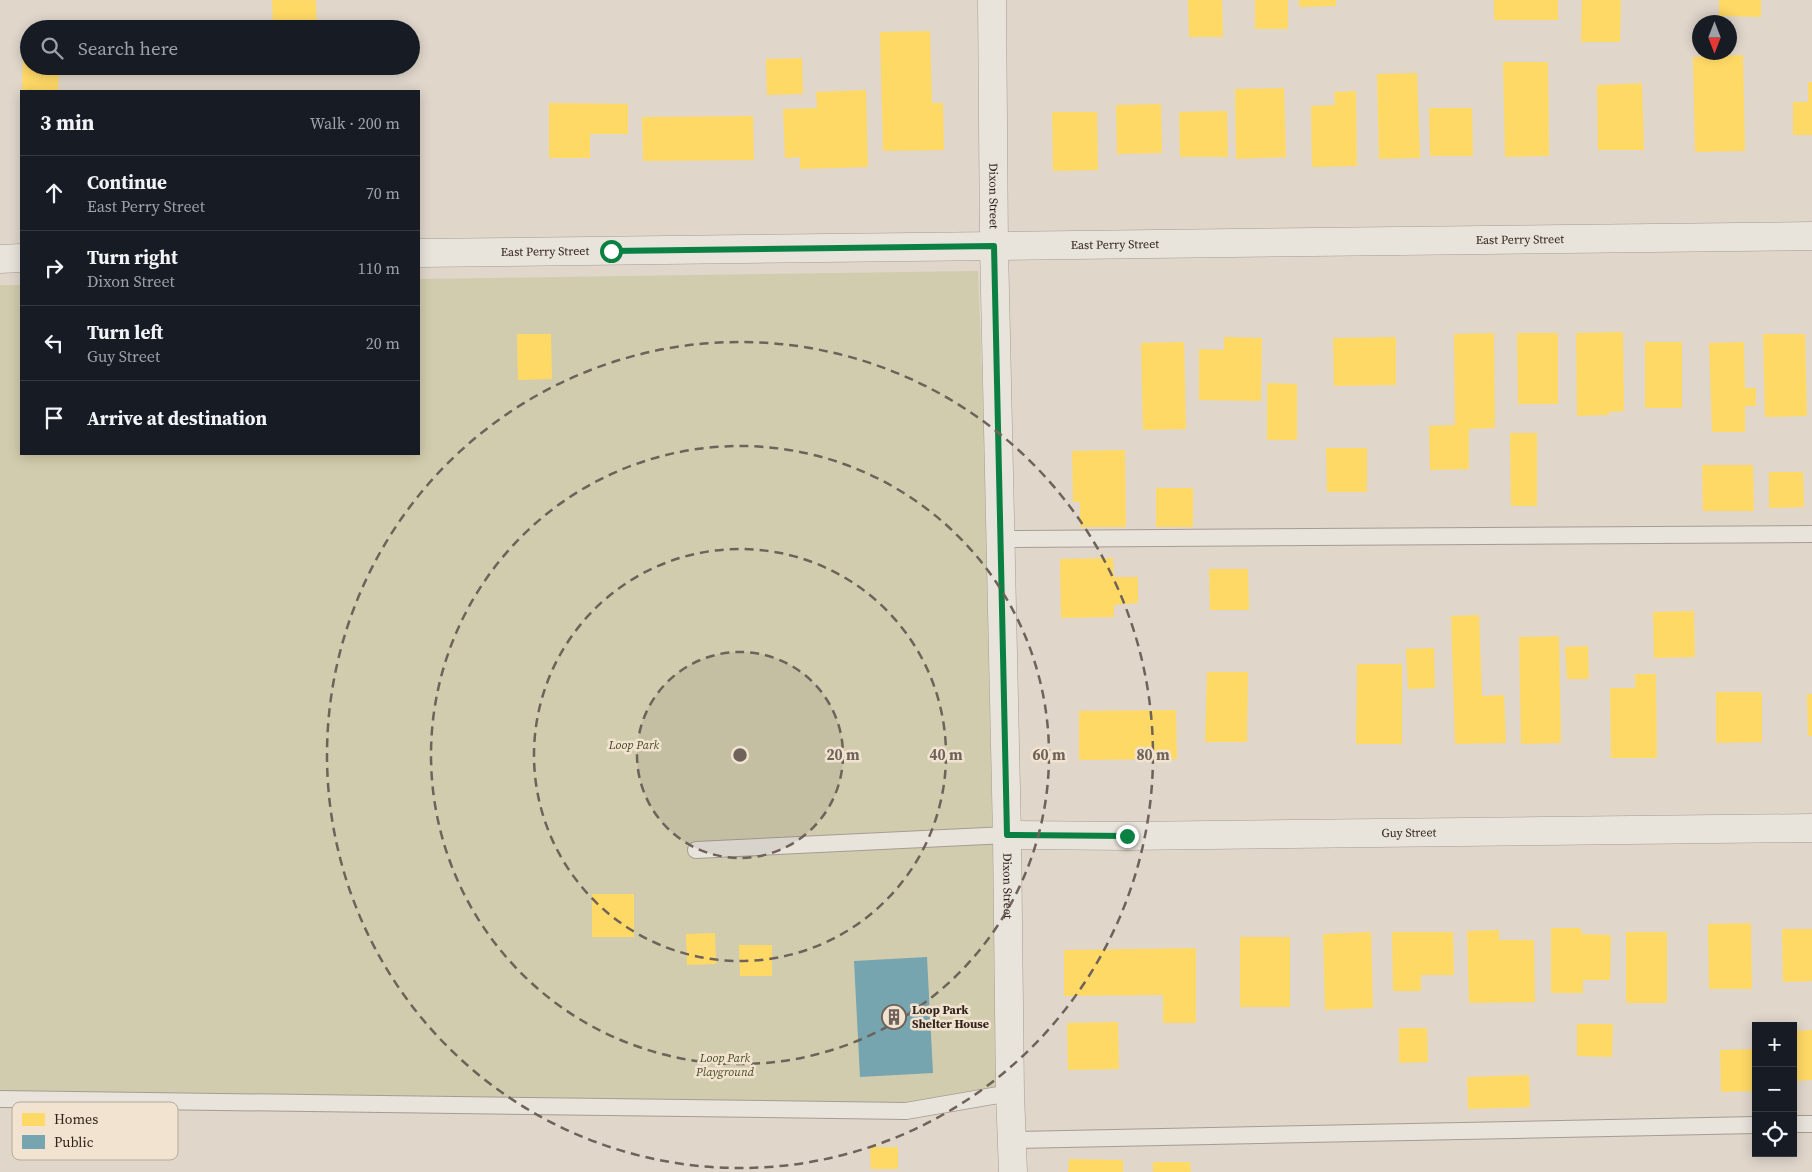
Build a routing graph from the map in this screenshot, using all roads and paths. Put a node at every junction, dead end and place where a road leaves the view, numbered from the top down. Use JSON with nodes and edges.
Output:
{"nodes":[{"id":1,"x":992,"y":0,"type":"edge"},
{"id":2,"x":1812,"y":236,"type":"edge"},
{"id":3,"x":994,"y":246,"type":"junction"},
{"id":4,"x":420,"y":253,"type":"edge"},
{"id":5,"x":20,"y":258,"type":"edge"},
{"id":6,"x":0,"y":259,"type":"edge"},
{"id":7,"x":1812,"y":534,"type":"edge"},
{"id":8,"x":1001,"y":539,"type":"junction"},
{"id":9,"x":1812,"y":828,"type":"edge"},
{"id":10,"x":1007,"y":835,"type":"junction"},
{"id":11,"x":696,"y":850,"type":"dead end"},
{"id":12,"x":1010,"y":1093,"type":"junction"},
{"id":13,"x":0,"y":1099,"type":"edge"},
{"id":14,"x":1797,"y":1124,"type":"edge"},
{"id":15,"x":1812,"y":1124,"type":"edge"},
{"id":16,"x":1752,"y":1125,"type":"edge"},
{"id":17,"x":1013,"y":1140,"type":"junction"},
{"id":18,"x":1014,"y":1172,"type":"edge"}],
"edges":[{"from":1,"to":3,"type":"street","name":"Dixon Street"},
{"from":2,"to":3,"type":"street","name":"East Perry Street"},
{"from":3,"to":4,"type":"street","name":"East Perry Street"},
{"from":3,"to":8,"type":"street","name":"Dixon Street"},
{"from":5,"to":6,"type":"street"},
{"from":7,"to":8,"type":"lane"},
{"from":8,"to":10,"type":"street","name":"Dixon Street"},
{"from":9,"to":10,"type":"street","name":"Guy Street"},
{"from":10,"to":11,"type":"lane"},
{"from":10,"to":12,"type":"street","name":"Dixon Street"},
{"from":12,"to":13,"type":"lane"},
{"from":12,"to":17,"type":"street","name":"Dixon Street"},
{"from":14,"to":15,"type":"lane"},
{"from":16,"to":17,"type":"lane"},
{"from":17,"to":18,"type":"street","name":"Dixon Street"}]}
